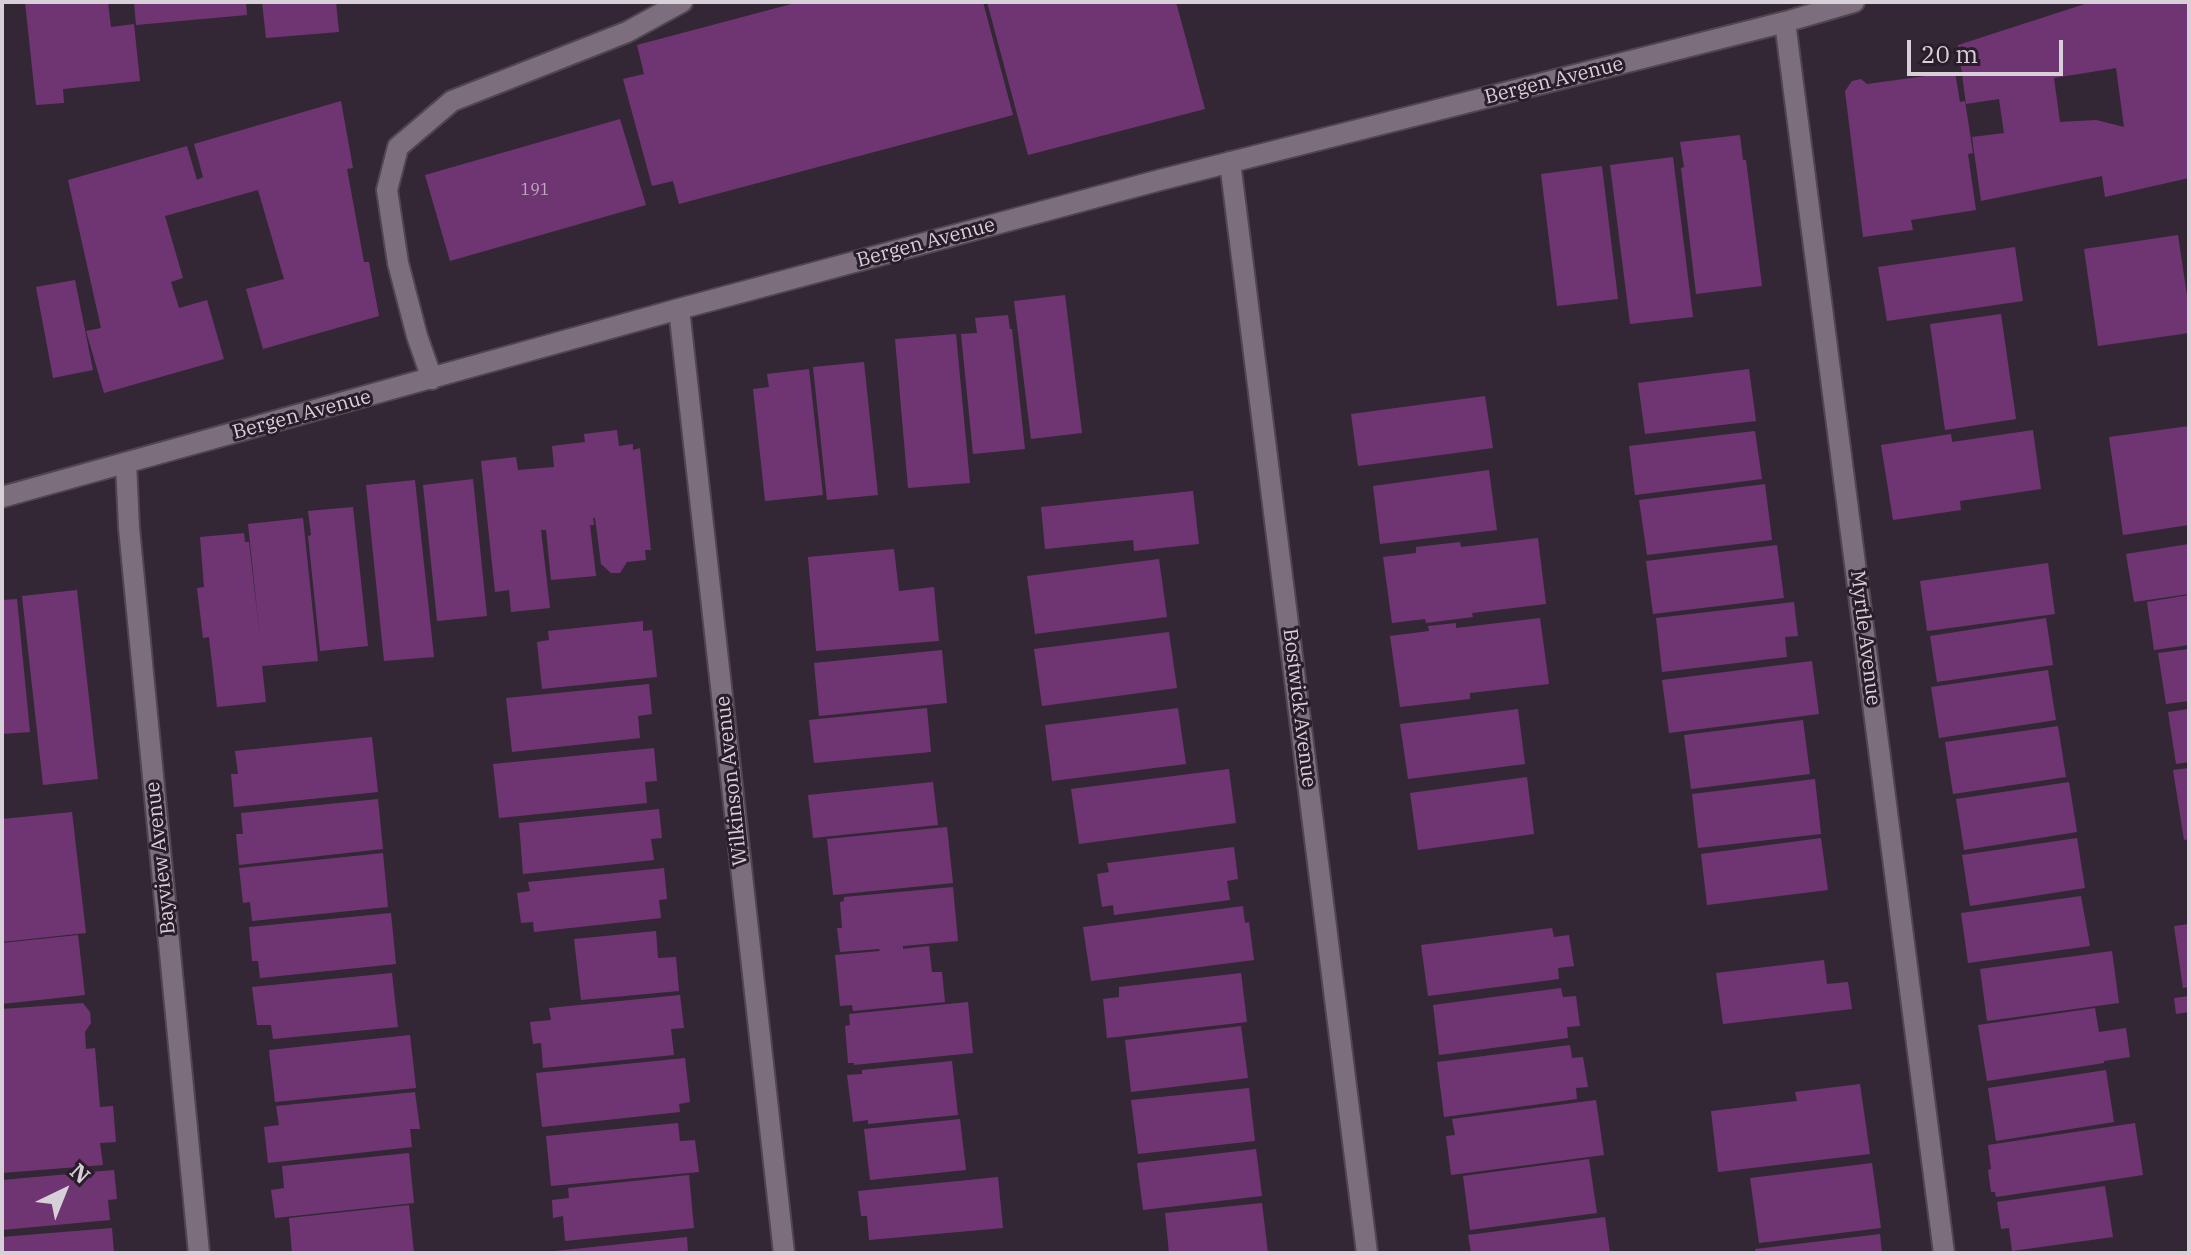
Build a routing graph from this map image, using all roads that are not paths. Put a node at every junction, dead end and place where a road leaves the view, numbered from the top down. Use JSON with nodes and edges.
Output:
{"nodes":[{"id":1,"x":682,"y":2,"type":"edge"},
{"id":2,"x":1854,"y":2,"type":"edge"},
{"id":3,"x":1785,"y":22,"type":"junction"},
{"id":4,"x":1230,"y":162,"type":"junction"},
{"id":5,"x":679,"y":309,"type":"junction"},
{"id":6,"x":432,"y":379,"type":"junction"},
{"id":7,"x":126,"y":463,"type":"junction"},
{"id":8,"x":2,"y":497,"type":"edge"},
{"id":9,"x":199,"y":1253,"type":"edge"},
{"id":10,"x":784,"y":1253,"type":"edge"},
{"id":11,"x":1367,"y":1253,"type":"edge"},
{"id":12,"x":1944,"y":1253,"type":"edge"}],
"edges":[{"from":1,"to":6,"type":"street"},
{"from":2,"to":3,"type":"street","name":"Bergen Avenue"},
{"from":3,"to":4,"type":"street","name":"Bergen Avenue"},
{"from":3,"to":12,"type":"street","name":"Myrtle Avenue"},
{"from":4,"to":5,"type":"street","name":"Bergen Avenue"},
{"from":4,"to":11,"type":"street","name":"Bostwick Avenue"},
{"from":5,"to":6,"type":"street","name":"Bergen Avenue"},
{"from":5,"to":10,"type":"street","name":"Wilkinson Avenue"},
{"from":6,"to":7,"type":"street","name":"Bergen Avenue"},
{"from":7,"to":8,"type":"street","name":"Bergen Avenue"},
{"from":7,"to":9,"type":"street","name":"Bayview Avenue"}]}
